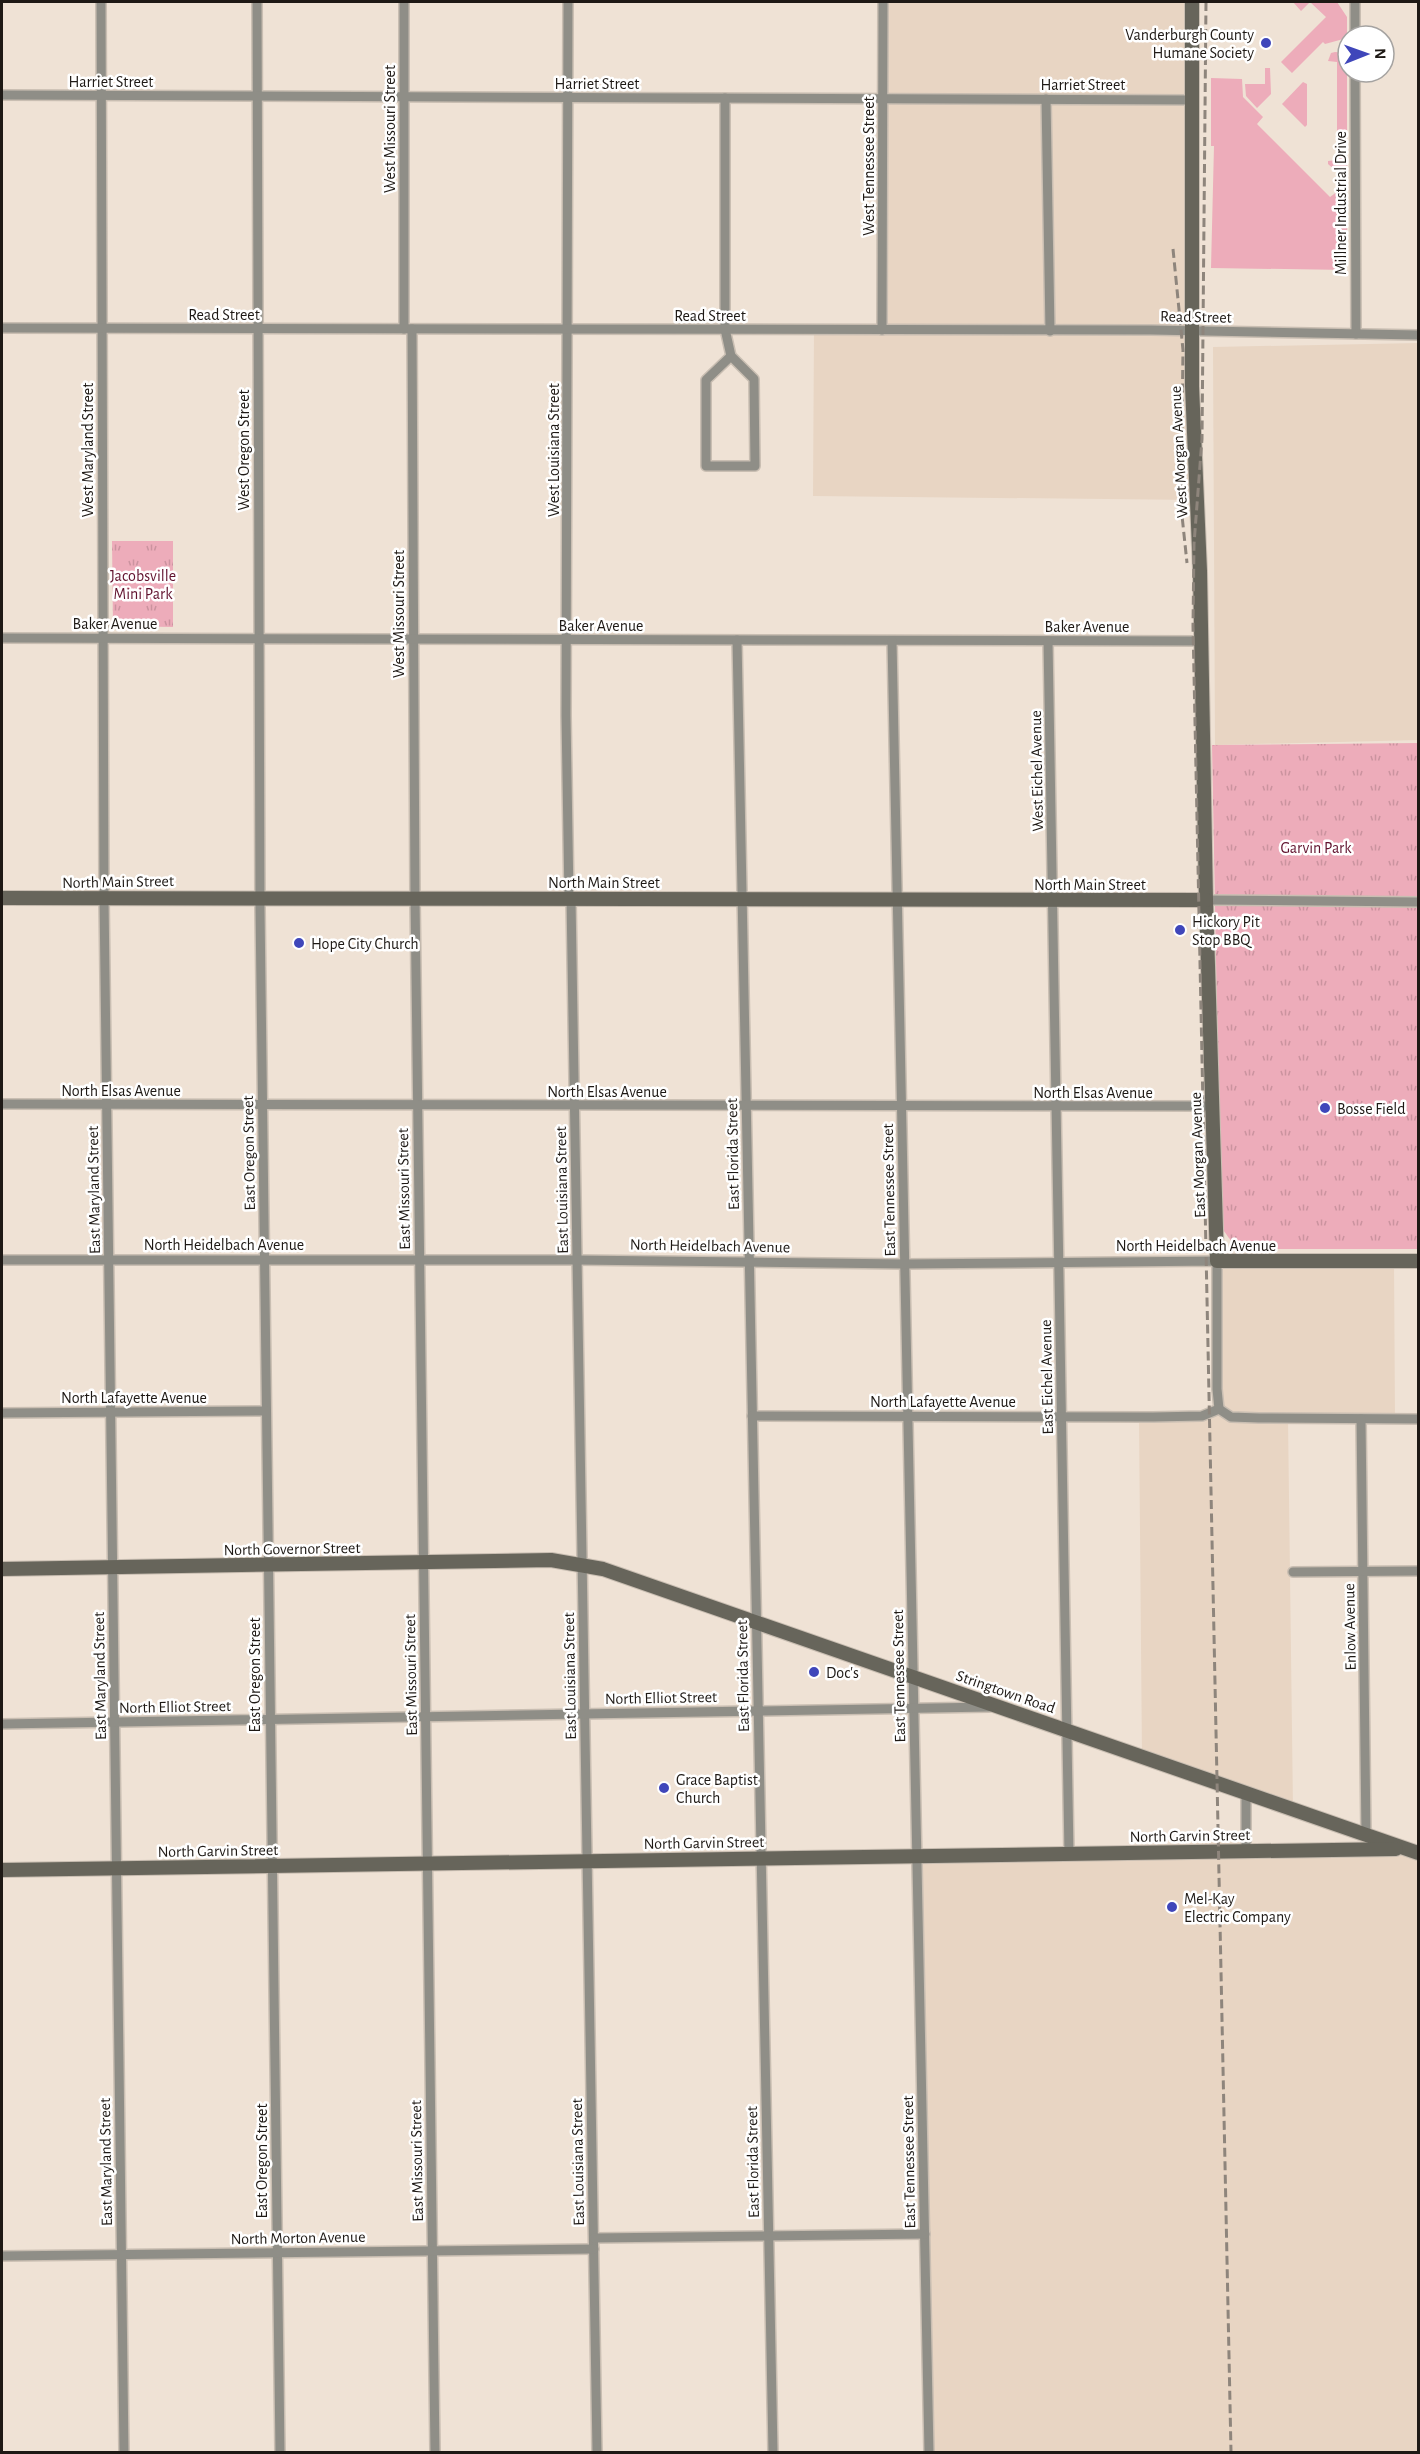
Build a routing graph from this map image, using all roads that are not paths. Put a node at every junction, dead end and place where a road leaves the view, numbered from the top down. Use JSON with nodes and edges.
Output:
{"nodes":[{"id":1,"x":101,"y":2,"type":"edge"},
{"id":2,"x":256,"y":2,"type":"edge"},
{"id":3,"x":404,"y":2,"type":"edge"},
{"id":4,"x":568,"y":2,"type":"edge"},
{"id":5,"x":883,"y":2,"type":"edge"},
{"id":6,"x":1192,"y":2,"type":"edge"},
{"id":7,"x":1354,"y":2,"type":"edge"},
{"id":8,"x":1355,"y":24,"type":"edge"},
{"id":9,"x":1355,"y":84,"type":"edge"},
{"id":10,"x":2,"y":95,"type":"edge"},
{"id":11,"x":101,"y":96,"type":"junction"},
{"id":12,"x":257,"y":96,"type":"junction"},
{"id":13,"x":404,"y":97,"type":"junction"},
{"id":14,"x":568,"y":98,"type":"junction"},
{"id":15,"x":725,"y":98,"type":"junction"},
{"id":16,"x":883,"y":99,"type":"junction"},
{"id":17,"x":1046,"y":99,"type":"junction"},
{"id":18,"x":1192,"y":100,"type":"junction"},
{"id":19,"x":2,"y":328,"type":"edge"},
{"id":20,"x":102,"y":328,"type":"junction"},
{"id":21,"x":258,"y":329,"type":"junction"},
{"id":22,"x":408,"y":329,"type":"junction"},
{"id":23,"x":725,"y":329,"type":"junction"},
{"id":24,"x":567,"y":330,"type":"junction"},
{"id":25,"x":882,"y":330,"type":"junction"},
{"id":26,"x":1050,"y":331,"type":"junction"},
{"id":27,"x":1191,"y":332,"type":"junction"},
{"id":28,"x":1356,"y":334,"type":"junction"},
{"id":29,"x":1419,"y":334,"type":"edge"},
{"id":30,"x":731,"y":356,"type":"junction"},
{"id":31,"x":2,"y":638,"type":"edge"},
{"id":32,"x":103,"y":638,"type":"junction"},
{"id":33,"x":259,"y":639,"type":"junction"},
{"id":34,"x":414,"y":639,"type":"junction"},
{"id":35,"x":566,"y":640,"type":"junction"},
{"id":36,"x":737,"y":640,"type":"junction"},
{"id":37,"x":892,"y":641,"type":"junction"},
{"id":38,"x":1048,"y":641,"type":"junction"},
{"id":39,"x":1201,"y":641,"type":"junction"},
{"id":40,"x":260,"y":897,"type":"junction"},
{"id":41,"x":2,"y":898,"type":"edge"},
{"id":42,"x":104,"y":898,"type":"junction"},
{"id":43,"x":415,"y":898,"type":"junction"},
{"id":44,"x":570,"y":899,"type":"junction"},
{"id":45,"x":742,"y":899,"type":"junction"},
{"id":46,"x":897,"y":899,"type":"junction"},
{"id":47,"x":1053,"y":900,"type":"junction"},
{"id":48,"x":1206,"y":900,"type":"junction"},
{"id":49,"x":1419,"y":902,"type":"edge"},
{"id":50,"x":2,"y":1104,"type":"edge"},
{"id":51,"x":107,"y":1104,"type":"junction"},
{"id":52,"x":417,"y":1104,"type":"junction"},
{"id":53,"x":262,"y":1105,"type":"junction"},
{"id":54,"x":575,"y":1105,"type":"junction"},
{"id":55,"x":746,"y":1106,"type":"junction"},
{"id":56,"x":901,"y":1106,"type":"junction"},
{"id":57,"x":1212,"y":1106,"type":"junction"},
{"id":58,"x":1057,"y":1107,"type":"junction"},
{"id":59,"x":2,"y":1260,"type":"edge"},
{"id":60,"x":109,"y":1260,"type":"junction"},
{"id":61,"x":577,"y":1260,"type":"junction"},
{"id":62,"x":265,"y":1261,"type":"junction"},
{"id":63,"x":419,"y":1261,"type":"junction"},
{"id":64,"x":1419,"y":1261,"type":"edge"},
{"id":65,"x":749,"y":1262,"type":"junction"},
{"id":66,"x":1059,"y":1262,"type":"junction"},
{"id":67,"x":1217,"y":1262,"type":"junction"},
{"id":68,"x":904,"y":1264,"type":"junction"},
{"id":69,"x":1219,"y":1409,"type":"junction"},
{"id":70,"x":110,"y":1411,"type":"junction"},
{"id":71,"x":266,"y":1411,"type":"junction"},
{"id":72,"x":2,"y":1413,"type":"edge"},
{"id":73,"x":752,"y":1416,"type":"junction"},
{"id":74,"x":908,"y":1416,"type":"junction"},
{"id":75,"x":1062,"y":1416,"type":"junction"},
{"id":76,"x":1361,"y":1419,"type":"junction"},
{"id":77,"x":1419,"y":1419,"type":"edge"},
{"id":78,"x":423,"y":1563,"type":"junction"},
{"id":79,"x":268,"y":1564,"type":"junction"},
{"id":80,"x":582,"y":1564,"type":"junction"},
{"id":81,"x":113,"y":1567,"type":"junction"},
{"id":82,"x":2,"y":1569,"type":"edge"},
{"id":83,"x":1419,"y":1571,"type":"edge"},
{"id":84,"x":1293,"y":1572,"type":"dead end"},
{"id":85,"x":1363,"y":1572,"type":"junction"},
{"id":86,"x":756,"y":1621,"type":"junction"},
{"id":87,"x":913,"y":1676,"type":"junction"},
{"id":88,"x":998,"y":1706,"type":"junction"},
{"id":89,"x":914,"y":1708,"type":"junction"},
{"id":90,"x":758,"y":1710,"type":"junction"},
{"id":91,"x":585,"y":1714,"type":"junction"},
{"id":92,"x":425,"y":1716,"type":"junction"},
{"id":93,"x":270,"y":1719,"type":"junction"},
{"id":94,"x":114,"y":1722,"type":"junction"},
{"id":95,"x":2,"y":1724,"type":"edge"},
{"id":96,"x":1067,"y":1730,"type":"junction"},
{"id":97,"x":1246,"y":1793,"type":"junction"},
{"id":98,"x":1366,"y":1835,"type":"junction"},
{"id":99,"x":1246,"y":1850,"type":"junction"},
{"id":100,"x":1413,"y":1851,"type":"edge"},
{"id":101,"x":1070,"y":1854,"type":"junction"},
{"id":102,"x":917,"y":1856,"type":"junction"},
{"id":103,"x":761,"y":1858,"type":"junction"},
{"id":104,"x":587,"y":1861,"type":"junction"},
{"id":105,"x":427,"y":1863,"type":"junction"},
{"id":106,"x":272,"y":1866,"type":"junction"},
{"id":107,"x":116,"y":1869,"type":"junction"},
{"id":108,"x":2,"y":1870,"type":"edge"},
{"id":109,"x":925,"y":2234,"type":"junction"},
{"id":110,"x":768,"y":2236,"type":"junction"},
{"id":111,"x":594,"y":2238,"type":"junction"},
{"id":112,"x":594,"y":2249,"type":"junction"},
{"id":113,"x":432,"y":2250,"type":"junction"},
{"id":114,"x":277,"y":2253,"type":"junction"},
{"id":115,"x":121,"y":2255,"type":"junction"},
{"id":116,"x":2,"y":2256,"type":"edge"},
{"id":117,"x":124,"y":2452,"type":"edge"},
{"id":118,"x":280,"y":2452,"type":"edge"},
{"id":119,"x":435,"y":2452,"type":"edge"},
{"id":120,"x":597,"y":2452,"type":"edge"},
{"id":121,"x":773,"y":2452,"type":"edge"},
{"id":122,"x":929,"y":2452,"type":"edge"}],
"edges":[{"from":1,"to":11,"type":"street","name":"West Maryland Street"},
{"from":2,"to":12,"type":"street","name":"West Oregon Street"},
{"from":3,"to":13,"type":"street","name":"West Missouri Street"},
{"from":4,"to":14,"type":"street","name":"West Louisiana Street"},
{"from":5,"to":16,"type":"street","name":"West Tennessee Street"},
{"from":6,"to":18,"type":"main road","name":"West Morgan Avenue"},
{"from":7,"to":8,"type":"street"},
{"from":9,"to":28,"type":"street","name":"Millner Industrial Drive"},
{"from":10,"to":11,"type":"street","name":"Harriet Street"},
{"from":11,"to":12,"type":"street","name":"Harriet Street"},
{"from":11,"to":20,"type":"street","name":"West Maryland Street"},
{"from":12,"to":13,"type":"street","name":"Harriet Street"},
{"from":12,"to":21,"type":"street","name":"West Oregon Street"},
{"from":13,"to":14,"type":"street","name":"Harriet Street"},
{"from":13,"to":22,"type":"street","name":"West Missouri Street"},
{"from":14,"to":15,"type":"street","name":"Harriet Street"},
{"from":14,"to":24,"type":"street","name":"West Louisiana Street"},
{"from":15,"to":16,"type":"street","name":"Harriet Street"},
{"from":15,"to":23,"type":"street"},
{"from":16,"to":17,"type":"street","name":"Harriet Street"},
{"from":16,"to":25,"type":"street","name":"West Tennessee Street"},
{"from":17,"to":18,"type":"street","name":"Harriet Street"},
{"from":17,"to":26,"type":"street"},
{"from":18,"to":27,"type":"main road","name":"West Morgan Avenue"},
{"from":19,"to":20,"type":"street","name":"Read Street"},
{"from":20,"to":21,"type":"street","name":"Read Street"},
{"from":20,"to":32,"type":"street","name":"West Maryland Street"},
{"from":21,"to":22,"type":"street","name":"Read Street"},
{"from":21,"to":33,"type":"street","name":"West Oregon Street"},
{"from":22,"to":24,"type":"street","name":"Read Street"},
{"from":22,"to":34,"type":"street","name":"West Missouri Street"},
{"from":23,"to":24,"type":"street","name":"Read Street"},
{"from":23,"to":25,"type":"street","name":"Read Street"},
{"from":23,"to":30,"type":"street"},
{"from":24,"to":35,"type":"street","name":"West Louisiana Street"},
{"from":25,"to":26,"type":"street","name":"Read Street"},
{"from":26,"to":27,"type":"street","name":"Read Street"},
{"from":27,"to":28,"type":"street","name":"Read Street"},
{"from":27,"to":39,"type":"main road","name":"West Morgan Avenue"},
{"from":28,"to":29,"type":"street","name":"Read Street"},
{"from":30,"to":30,"type":"street"},
{"from":31,"to":32,"type":"street","name":"Baker Avenue"},
{"from":32,"to":33,"type":"street","name":"Baker Avenue"},
{"from":32,"to":42,"type":"street","name":"West Maryland Street"},
{"from":33,"to":34,"type":"street","name":"Baker Avenue"},
{"from":33,"to":40,"type":"street","name":"West Oregon Street"},
{"from":34,"to":35,"type":"street","name":"Baker Avenue"},
{"from":34,"to":43,"type":"street","name":"West Missouri Street"},
{"from":35,"to":36,"type":"street","name":"Baker Avenue"},
{"from":35,"to":44,"type":"street","name":"West Louisiana Street"},
{"from":36,"to":37,"type":"street","name":"Baker Avenue"},
{"from":36,"to":45,"type":"street","name":"East Florida Street"},
{"from":37,"to":38,"type":"street","name":"Baker Avenue"},
{"from":37,"to":46,"type":"street"},
{"from":38,"to":39,"type":"street","name":"Baker Avenue"},
{"from":38,"to":47,"type":"street","name":"West Eichel Avenue"},
{"from":39,"to":48,"type":"main road","name":"West Morgan Avenue"},
{"from":40,"to":42,"type":"main road","name":"North Main Street"},
{"from":40,"to":43,"type":"main road","name":"North Main Street"},
{"from":40,"to":53,"type":"street","name":"East Oregon Street"},
{"from":41,"to":42,"type":"main road","name":"North Main Street"},
{"from":42,"to":51,"type":"street","name":"East Maryland Street"},
{"from":43,"to":44,"type":"main road","name":"North Main Street"},
{"from":43,"to":52,"type":"street","name":"East Missouri Street"},
{"from":44,"to":45,"type":"main road","name":"North Main Street"},
{"from":44,"to":54,"type":"street","name":"East Louisiana Street"},
{"from":45,"to":46,"type":"main road","name":"North Main Street"},
{"from":45,"to":55,"type":"street","name":"East Florida Street"},
{"from":46,"to":47,"type":"main road","name":"North Main Street"},
{"from":46,"to":56,"type":"street","name":"East Tennessee Street"},
{"from":47,"to":48,"type":"main road","name":"North Main Street"},
{"from":47,"to":58,"type":"street","name":"East Eichel Avenue"},
{"from":48,"to":49,"type":"street"},
{"from":48,"to":57,"type":"main road","name":"East Morgan Avenue"},
{"from":50,"to":51,"type":"street","name":"North Elsas Avenue"},
{"from":51,"to":53,"type":"street","name":"North Elsas Avenue"},
{"from":51,"to":60,"type":"street","name":"East Maryland Street"},
{"from":52,"to":53,"type":"street","name":"North Elsas Avenue"},
{"from":52,"to":54,"type":"street","name":"North Elsas Avenue"},
{"from":52,"to":63,"type":"street","name":"East Missouri Street"},
{"from":53,"to":62,"type":"street","name":"East Oregon Street"},
{"from":54,"to":55,"type":"street","name":"North Elsas Avenue"},
{"from":54,"to":61,"type":"street","name":"East Louisiana Street"},
{"from":55,"to":56,"type":"street","name":"North Elsas Avenue"},
{"from":55,"to":65,"type":"street","name":"East Florida Street"},
{"from":56,"to":58,"type":"street","name":"North Elsas Avenue"},
{"from":56,"to":68,"type":"street","name":"East Tennessee Street"},
{"from":57,"to":58,"type":"street","name":"North Elsas Avenue"},
{"from":57,"to":67,"type":"main road","name":"East Morgan Avenue"},
{"from":58,"to":66,"type":"street","name":"East Eichel Avenue"},
{"from":59,"to":60,"type":"street","name":"North Heidelbach Avenue"},
{"from":60,"to":62,"type":"street","name":"North Heidelbach Avenue"},
{"from":60,"to":70,"type":"street","name":"East Maryland Street"},
{"from":61,"to":63,"type":"street","name":"North Heidelbach Avenue"},
{"from":61,"to":65,"type":"street","name":"North Heidelbach Avenue"},
{"from":61,"to":80,"type":"street","name":"East Louisiana Street"},
{"from":62,"to":63,"type":"street","name":"North Heidelbach Avenue"},
{"from":62,"to":71,"type":"street","name":"East Oregon Street"},
{"from":63,"to":78,"type":"street","name":"East Missouri Street"},
{"from":64,"to":67,"type":"main road","name":"North Heidelbach Avenue"},
{"from":65,"to":68,"type":"street","name":"North Heidelbach Avenue"},
{"from":65,"to":73,"type":"street","name":"East Florida Street"},
{"from":66,"to":67,"type":"street","name":"North Heidelbach Avenue"},
{"from":66,"to":68,"type":"street","name":"North Heidelbach Avenue"},
{"from":66,"to":75,"type":"street","name":"East Eichel Avenue"},
{"from":67,"to":69,"type":"street","name":"East Morgan Avenue"},
{"from":68,"to":74,"type":"street","name":"East Tennessee Street"},
{"from":69,"to":75,"type":"street","name":"North Lafayette Avenue"},
{"from":69,"to":76,"type":"street"},
{"from":70,"to":71,"type":"street","name":"North Lafayette Avenue"},
{"from":70,"to":72,"type":"street","name":"North Lafayette Avenue"},
{"from":70,"to":81,"type":"street","name":"East Maryland Street"},
{"from":71,"to":79,"type":"street","name":"East Oregon Street"},
{"from":73,"to":74,"type":"street","name":"North Lafayette Avenue"},
{"from":73,"to":86,"type":"street","name":"East Florida Street"},
{"from":74,"to":75,"type":"street","name":"North Lafayette Avenue"},
{"from":74,"to":87,"type":"street","name":"East Tennessee Street"},
{"from":75,"to":96,"type":"street","name":"East Eichel Avenue"},
{"from":76,"to":77,"type":"street"},
{"from":76,"to":85,"type":"street","name":"Enlow Avenue"},
{"from":78,"to":79,"type":"main road","name":"North Governor Street"},
{"from":78,"to":80,"type":"main road","name":"North Governor Street"},
{"from":78,"to":92,"type":"street","name":"East Missouri Street"},
{"from":79,"to":81,"type":"main road","name":"North Governor Street"},
{"from":79,"to":93,"type":"street","name":"East Oregon Street"},
{"from":80,"to":86,"type":"main road","name":"Stringtown Road"},
{"from":80,"to":91,"type":"street","name":"East Louisiana Street"},
{"from":81,"to":82,"type":"main road","name":"North Governor Street"},
{"from":81,"to":94,"type":"street","name":"East Maryland Street"},
{"from":83,"to":85,"type":"street"},
{"from":84,"to":85,"type":"street"},
{"from":85,"to":98,"type":"street","name":"Enlow Avenue"},
{"from":86,"to":87,"type":"main road","name":"Stringtown Road"},
{"from":86,"to":90,"type":"street","name":"East Florida Street"},
{"from":87,"to":88,"type":"main road","name":"Stringtown Road"},
{"from":87,"to":89,"type":"street","name":"East Tennessee Street"},
{"from":88,"to":89,"type":"street","name":"North Elliot Street"},
{"from":88,"to":96,"type":"main road","name":"Stringtown Road"},
{"from":89,"to":90,"type":"street","name":"North Elliot Street"},
{"from":89,"to":102,"type":"street","name":"East Tennessee Street"},
{"from":90,"to":91,"type":"street","name":"North Elliot Street"},
{"from":90,"to":103,"type":"street","name":"East Florida Street"},
{"from":91,"to":92,"type":"street","name":"North Elliot Street"},
{"from":91,"to":104,"type":"street","name":"East Louisiana Street"},
{"from":92,"to":93,"type":"street","name":"North Elliot Street"},
{"from":92,"to":105,"type":"street","name":"East Missouri Street"},
{"from":93,"to":94,"type":"street","name":"North Elliot Street"},
{"from":93,"to":106,"type":"street","name":"East Oregon Street"},
{"from":94,"to":95,"type":"street","name":"North Elliot Street"},
{"from":94,"to":107,"type":"street","name":"East Maryland Street"},
{"from":96,"to":97,"type":"main road","name":"Stringtown Road"},
{"from":96,"to":101,"type":"street","name":"East Eichel Avenue"},
{"from":97,"to":98,"type":"main road","name":"Stringtown Road"},
{"from":97,"to":99,"type":"street"},
{"from":98,"to":100,"type":"main road","name":"Stringtown Road"},
{"from":99,"to":100,"type":"main road","name":"North Garvin Street"},
{"from":99,"to":101,"type":"main road","name":"North Garvin Street"},
{"from":101,"to":102,"type":"main road","name":"North Garvin Street"},
{"from":102,"to":103,"type":"main road","name":"North Garvin Street"},
{"from":102,"to":109,"type":"street","name":"East Tennessee Street"},
{"from":103,"to":104,"type":"main road","name":"North Garvin Street"},
{"from":103,"to":110,"type":"street","name":"East Florida Street"},
{"from":104,"to":105,"type":"main road","name":"North Garvin Street"},
{"from":104,"to":111,"type":"street","name":"East Louisiana Street"},
{"from":105,"to":106,"type":"main road","name":"North Garvin Street"},
{"from":105,"to":113,"type":"street","name":"East Missouri Street"},
{"from":106,"to":107,"type":"main road","name":"North Garvin Street"},
{"from":106,"to":114,"type":"street","name":"East Oregon Street"},
{"from":107,"to":108,"type":"main road","name":"North Garvin Street"},
{"from":107,"to":115,"type":"street","name":"East Maryland Street"},
{"from":109,"to":110,"type":"street"},
{"from":109,"to":122,"type":"street","name":"East Tennessee Street"},
{"from":110,"to":111,"type":"street"},
{"from":110,"to":121,"type":"street","name":"East Florida Street"},
{"from":111,"to":112,"type":"street","name":"East Louisiana Street"},
{"from":112,"to":113,"type":"street","name":"North Morton Avenue"},
{"from":112,"to":120,"type":"street","name":"East Louisiana Street"},
{"from":113,"to":114,"type":"street","name":"North Morton Avenue"},
{"from":113,"to":119,"type":"street","name":"East Missouri Street"},
{"from":114,"to":115,"type":"street","name":"North Morton Avenue"},
{"from":114,"to":118,"type":"street","name":"East Oregon Street"},
{"from":115,"to":116,"type":"street","name":"North Morton Avenue"},
{"from":115,"to":117,"type":"street","name":"East Maryland Street"}]}
